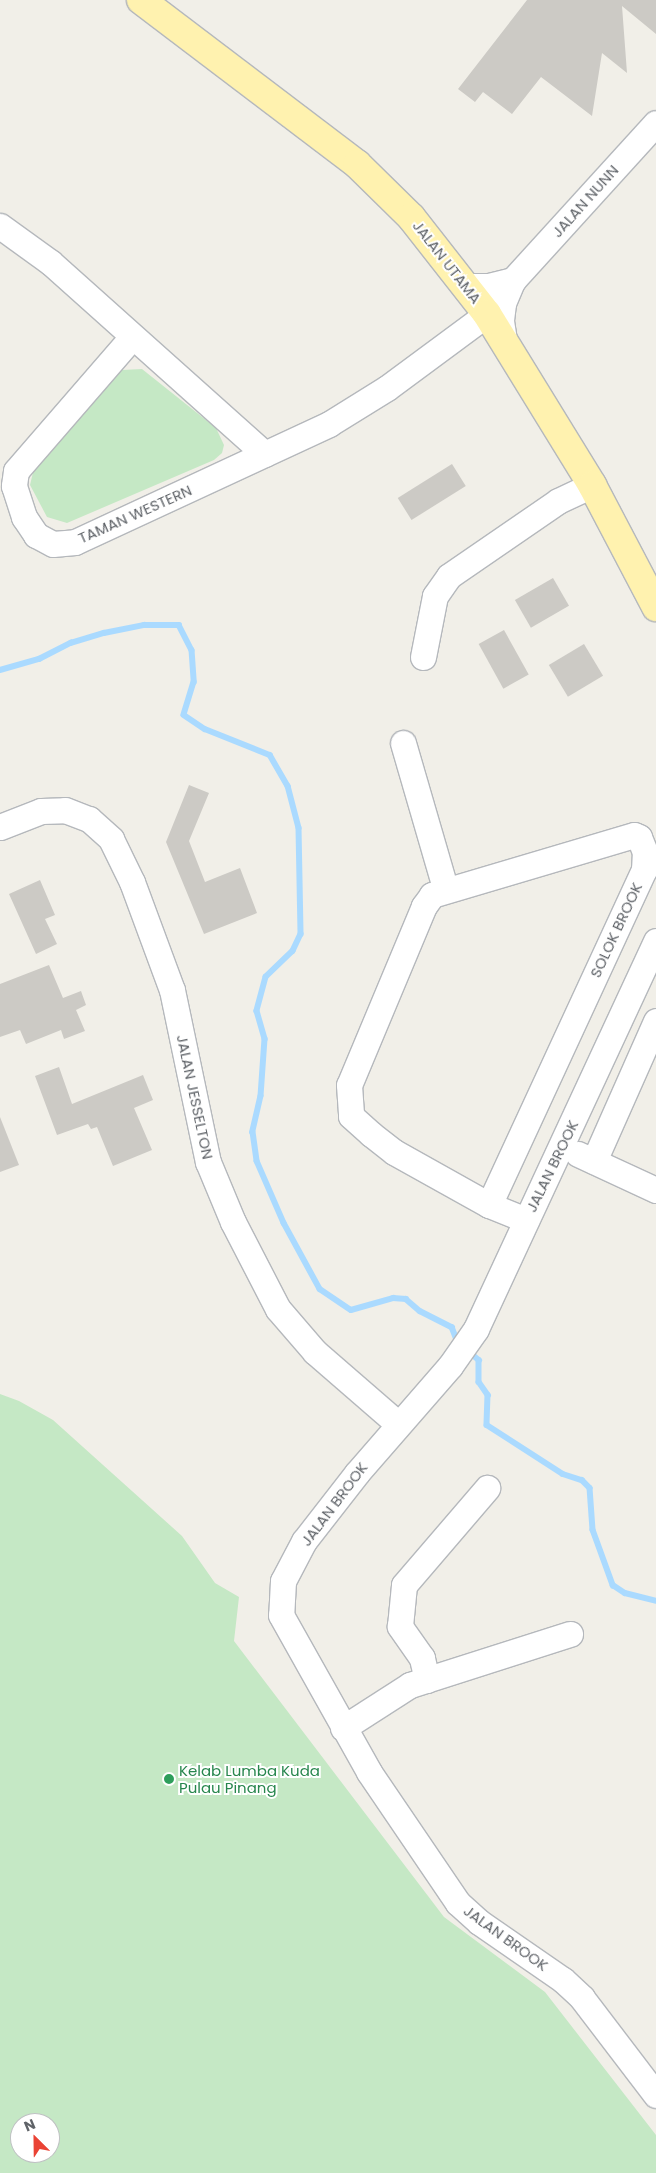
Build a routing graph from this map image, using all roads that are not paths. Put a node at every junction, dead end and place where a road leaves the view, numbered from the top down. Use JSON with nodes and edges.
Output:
{"nodes":[{"id":1,"x":141,"y":0,"type":"edge"},
{"id":2,"x":656,"y":123,"type":"edge"},
{"id":3,"x":0,"y":226,"type":"edge"},
{"id":4,"x":513,"y":280,"type":"junction"},
{"id":5,"x":467,"y":286,"type":"junction"},
{"id":6,"x":487,"y":314,"type":"junction"},
{"id":7,"x":132,"y":337,"type":"junction"},
{"id":8,"x":504,"y":341,"type":"junction"},
{"id":9,"x":265,"y":454,"type":"junction"},
{"id":10,"x":592,"y":485,"type":"junction"},
{"id":11,"x":656,"y":607,"type":"edge"},
{"id":12,"x":423,"y":657,"type":"dead end"},
{"id":13,"x":403,"y":743,"type":"dead end"},
{"id":14,"x":0,"y":827,"type":"edge"},
{"id":15,"x":445,"y":888,"type":"junction"},
{"id":16,"x":656,"y":940,"type":"edge"},
{"id":17,"x":656,"y":1021,"type":"edge"},
{"id":18,"x":563,"y":1146,"type":"junction"},
{"id":19,"x":594,"y":1161,"type":"junction"},
{"id":20,"x":656,"y":1190,"type":"edge"},
{"id":21,"x":488,"y":1205,"type":"junction"},
{"id":22,"x":526,"y":1220,"type":"junction"},
{"id":23,"x":398,"y":1424,"type":"junction"},
{"id":24,"x":487,"y":1488,"type":"dead end"},
{"id":25,"x":570,"y":1634,"type":"dead end"},
{"id":26,"x":427,"y":1680,"type":"junction"},
{"id":27,"x":343,"y":1728,"type":"junction"},
{"id":28,"x":656,"y":2094,"type":"edge"}],
"edges":[{"from":1,"to":5,"type":"main road","name":"JALAN UTAMA"},
{"from":2,"to":4,"type":"street","name":"JALAN NUNN"},
{"from":3,"to":7,"type":"street"},
{"from":4,"to":5,"type":"street"},
{"from":4,"to":8,"type":"street","name":"JALAN NUNN"},
{"from":5,"to":6,"type":"main road","name":"JALAN UTAMA"},
{"from":6,"to":8,"type":"main road","name":"JALAN UTAMA"},
{"from":6,"to":9,"type":"street","name":"TAMAN WESTERN"},
{"from":7,"to":9,"type":"street"},
{"from":7,"to":9,"type":"street","name":"TAMAN WESTERN"},
{"from":8,"to":10,"type":"main road","name":"JALAN UTAMA"},
{"from":10,"to":11,"type":"main road","name":"JALAN UTAMA"},
{"from":10,"to":12,"type":"street"},
{"from":13,"to":15,"type":"street"},
{"from":14,"to":23,"type":"street","name":"JALAN JESSELTON"},
{"from":15,"to":21,"type":"street","name":"SOLOK BROOK"},
{"from":15,"to":21,"type":"street","name":"SOLOK BROOK"},
{"from":16,"to":18,"type":"street","name":"JALAN BROOK"},
{"from":17,"to":19,"type":"street"},
{"from":18,"to":19,"type":"street"},
{"from":18,"to":22,"type":"street","name":"JALAN BROOK"},
{"from":19,"to":20,"type":"street"},
{"from":21,"to":22,"type":"street","name":"SOLOK BROOK"},
{"from":22,"to":23,"type":"street","name":"JALAN BROOK"},
{"from":23,"to":27,"type":"street","name":"JALAN BROOK"},
{"from":24,"to":26,"type":"street"},
{"from":25,"to":26,"type":"street"},
{"from":26,"to":27,"type":"street"},
{"from":27,"to":28,"type":"street","name":"JALAN BROOK"}]}
